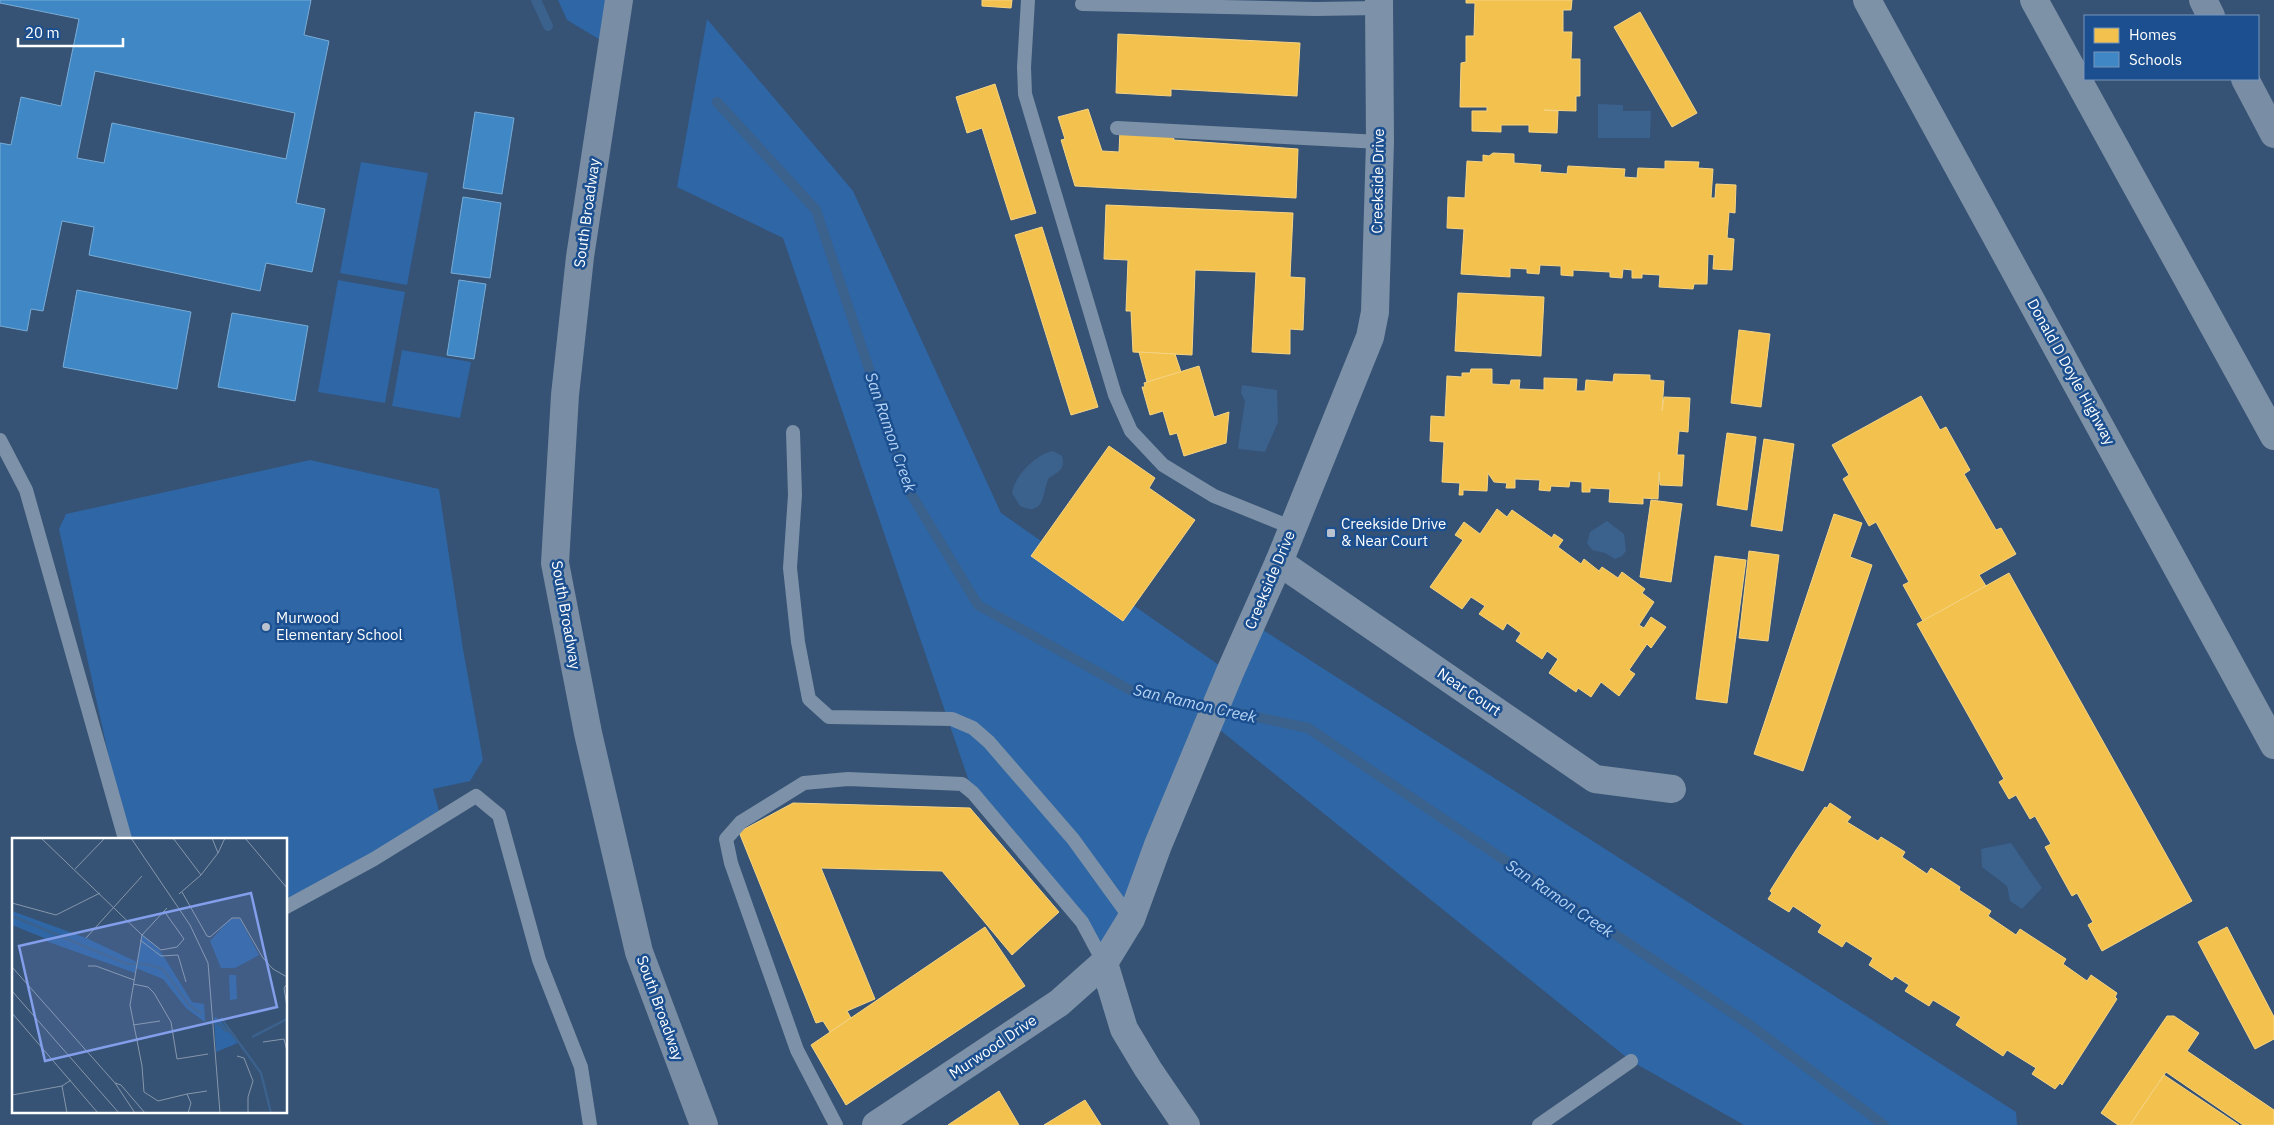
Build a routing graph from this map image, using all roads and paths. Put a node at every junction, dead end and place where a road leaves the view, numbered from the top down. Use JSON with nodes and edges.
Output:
{"nodes":[{"id":1,"x":619,"y":0,"type":"edge"},
{"id":2,"x":1028,"y":0,"type":"edge"},
{"id":3,"x":1868,"y":0,"type":"edge"},
{"id":4,"x":2034,"y":0,"type":"edge"},
{"id":5,"x":2202,"y":0,"type":"edge"},
{"id":6,"x":1082,"y":4,"type":"dead end"},
{"id":7,"x":1379,"y":4,"type":"edge"},
{"id":8,"x":2210,"y":15,"type":"edge"},
{"id":9,"x":2246,"y":80,"type":"edge"},
{"id":10,"x":1117,"y":128,"type":"dead end"},
{"id":11,"x":2274,"y":134,"type":"edge"},
{"id":12,"x":1380,"y":142,"type":"junction"},
{"id":13,"x":793,"y":432,"type":"dead end"},
{"id":14,"x":2274,"y":436,"type":"edge"},
{"id":15,"x":0,"y":440,"type":"edge"},
{"id":16,"x":1293,"y":528,"type":"junction"},
{"id":17,"x":1279,"y":562,"type":"junction"},
{"id":18,"x":2274,"y":744,"type":"edge"},
{"id":19,"x":1672,"y":789,"type":"dead end"},
{"id":20,"x":125,"y":838,"type":"edge"},
{"id":21,"x":288,"y":906,"type":"edge"},
{"id":22,"x":1131,"y":919,"type":"junction"},
{"id":23,"x":1104,"y":963,"type":"junction"},
{"id":24,"x":1072,"y":1014,"type":"dead end"},
{"id":25,"x":1631,"y":1062,"type":"dead end"},
{"id":26,"x":590,"y":1125,"type":"edge"},
{"id":27,"x":704,"y":1125,"type":"edge"},
{"id":28,"x":836,"y":1125,"type":"edge"},
{"id":29,"x":876,"y":1125,"type":"edge"},
{"id":30,"x":901,"y":1125,"type":"edge"},
{"id":31,"x":1186,"y":1125,"type":"edge"},
{"id":32,"x":1539,"y":1125,"type":"edge"}],
"edges":[{"from":1,"to":27,"type":"main road","name":"South Broadway"},
{"from":2,"to":16,"type":"lane"},
{"from":3,"to":18,"type":"highway","name":"Donald D Doyle Highway"},
{"from":4,"to":14,"type":"highway"},
{"from":5,"to":8,"type":"main road"},
{"from":6,"to":7,"type":"lane"},
{"from":7,"to":12,"type":"street","name":"Creekside Drive"},
{"from":9,"to":11,"type":"main road"},
{"from":10,"to":12,"type":"lane"},
{"from":12,"to":16,"type":"street","name":"Creekside Drive"},
{"from":13,"to":22,"type":"lane"},
{"from":15,"to":20,"type":"lane"},
{"from":16,"to":17,"type":"street","name":"Creekside Drive"},
{"from":17,"to":19,"type":"street","name":"Near Court"},
{"from":17,"to":22,"type":"street","name":"Creekside Drive"},
{"from":21,"to":26,"type":"lane"},
{"from":22,"to":23,"type":"street","name":"Creekside Drive"},
{"from":23,"to":28,"type":"lane"},
{"from":23,"to":29,"type":"street","name":"Murwood Drive"},
{"from":23,"to":31,"type":"street"},
{"from":24,"to":30,"type":"street"},
{"from":25,"to":32,"type":"lane"}]}
